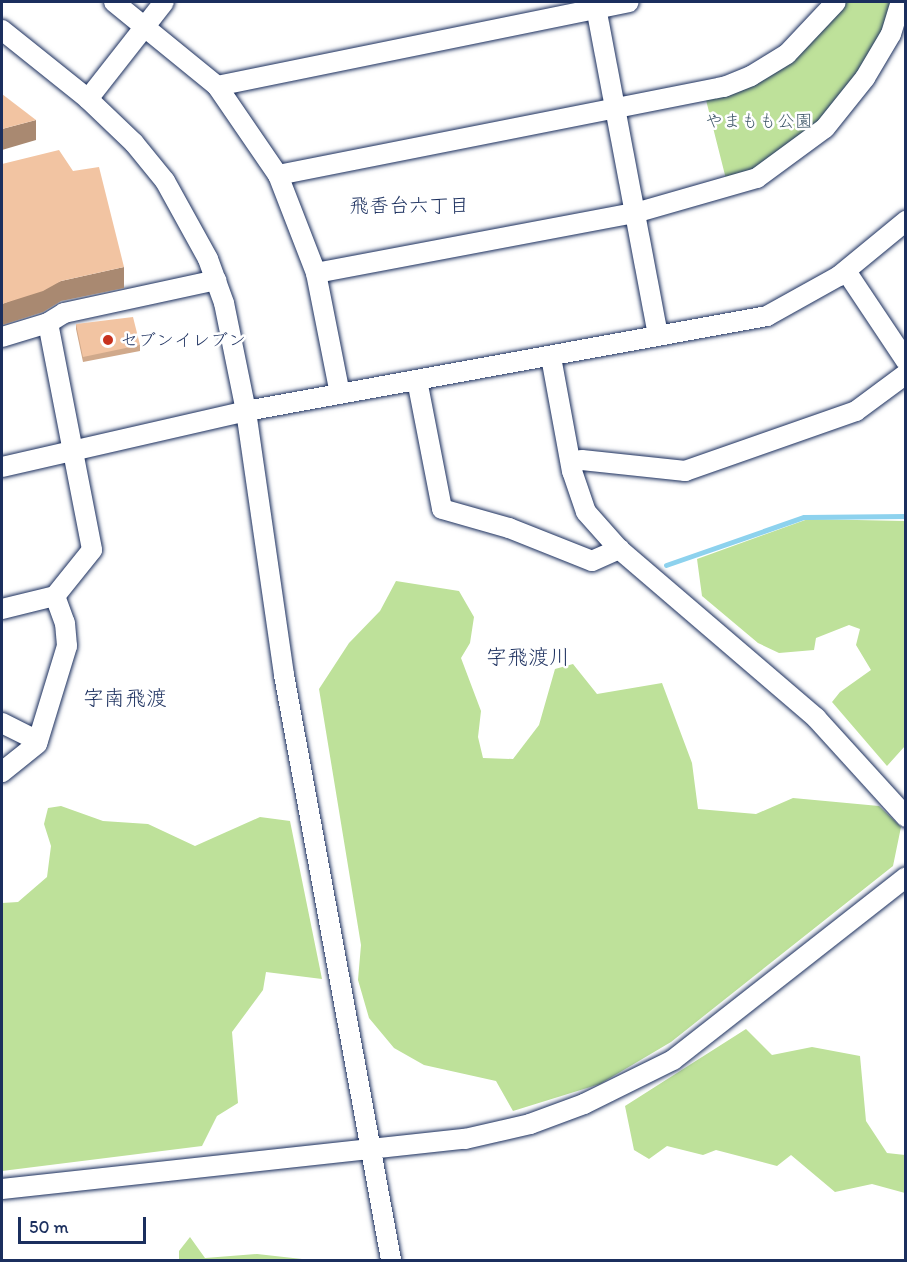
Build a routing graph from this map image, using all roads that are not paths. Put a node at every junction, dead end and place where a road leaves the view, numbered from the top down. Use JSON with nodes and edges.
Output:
{"nodes":[{"id":1,"x":114,"y":2,"type":"edge"},
{"id":2,"x":164,"y":2,"type":"edge"},
{"id":3,"x":629,"y":2,"type":"edge"},
{"id":4,"x":836,"y":2,"type":"edge"},
{"id":5,"x":901,"y":2,"type":"edge"},
{"id":6,"x":596,"y":5,"type":"edge"},
{"id":7,"x":147,"y":28,"type":"junction"},
{"id":8,"x":2,"y":30,"type":"edge"},
{"id":9,"x":217,"y":86,"type":"junction"},
{"id":10,"x":87,"y":99,"type":"junction"},
{"id":11,"x":615,"y":110,"type":"junction"},
{"id":12,"x":278,"y":175,"type":"junction"},
{"id":13,"x":635,"y":213,"type":"junction"},
{"id":14,"x":906,"y":221,"type":"edge"},
{"id":15,"x":846,"y":271,"type":"junction"},
{"id":16,"x":316,"y":273,"type":"junction"},
{"id":17,"x":216,"y":280,"type":"junction"},
{"id":18,"x":48,"y":324,"type":"junction"},
{"id":19,"x":658,"y":334,"type":"junction"},
{"id":20,"x":2,"y":337,"type":"edge"},
{"id":21,"x":550,"y":357,"type":"junction"},
{"id":22,"x":906,"y":361,"type":"edge"},
{"id":23,"x":906,"y":374,"type":"edge"},
{"id":24,"x":417,"y":380,"type":"junction"},
{"id":25,"x":340,"y":394,"type":"junction"},
{"id":26,"x":246,"y":411,"type":"junction"},
{"id":27,"x":74,"y":449,"type":"junction"},
{"id":28,"x":571,"y":463,"type":"junction"},
{"id":29,"x":2,"y":467,"type":"edge"},
{"id":30,"x":619,"y":549,"type":"junction"},
{"id":31,"x":55,"y":596,"type":"junction"},
{"id":32,"x":2,"y":609,"type":"edge"},
{"id":33,"x":2,"y":723,"type":"edge"},
{"id":34,"x":38,"y":741,"type":"junction"},
{"id":35,"x":2,"y":772,"type":"edge"},
{"id":36,"x":906,"y":817,"type":"edge"},
{"id":37,"x":906,"y":877,"type":"edge"},
{"id":38,"x":370,"y":1148,"type":"junction"},
{"id":39,"x":2,"y":1188,"type":"edge"},
{"id":40,"x":391,"y":1260,"type":"edge"}],
"edges":[{"from":1,"to":7,"type":"street"},
{"from":2,"to":7,"type":"street"},
{"from":3,"to":6,"type":"street"},
{"from":4,"to":11,"type":"street"},
{"from":5,"to":13,"type":"street"},
{"from":6,"to":9,"type":"street"},
{"from":6,"to":11,"type":"street"},
{"from":7,"to":9,"type":"street"},
{"from":7,"to":10,"type":"street"},
{"from":8,"to":10,"type":"street"},
{"from":9,"to":12,"type":"street"},
{"from":10,"to":17,"type":"street"},
{"from":11,"to":12,"type":"street"},
{"from":11,"to":13,"type":"street"},
{"from":12,"to":16,"type":"street"},
{"from":13,"to":16,"type":"street"},
{"from":13,"to":19,"type":"street"},
{"from":14,"to":15,"type":"street"},
{"from":15,"to":19,"type":"street"},
{"from":15,"to":22,"type":"street"},
{"from":16,"to":25,"type":"street"},
{"from":17,"to":18,"type":"street"},
{"from":17,"to":26,"type":"street"},
{"from":18,"to":20,"type":"street"},
{"from":18,"to":27,"type":"street"},
{"from":19,"to":21,"type":"street"},
{"from":21,"to":24,"type":"street"},
{"from":21,"to":28,"type":"street"},
{"from":23,"to":28,"type":"street"},
{"from":24,"to":25,"type":"street"},
{"from":24,"to":30,"type":"street"},
{"from":25,"to":26,"type":"street"},
{"from":26,"to":27,"type":"street"},
{"from":26,"to":38,"type":"street"},
{"from":27,"to":29,"type":"street"},
{"from":27,"to":31,"type":"street"},
{"from":28,"to":30,"type":"street"},
{"from":30,"to":36,"type":"street"},
{"from":31,"to":32,"type":"street"},
{"from":31,"to":34,"type":"street"},
{"from":33,"to":34,"type":"street"},
{"from":34,"to":35,"type":"street"},
{"from":37,"to":38,"type":"street"},
{"from":38,"to":39,"type":"street"},
{"from":38,"to":40,"type":"street"}]}
